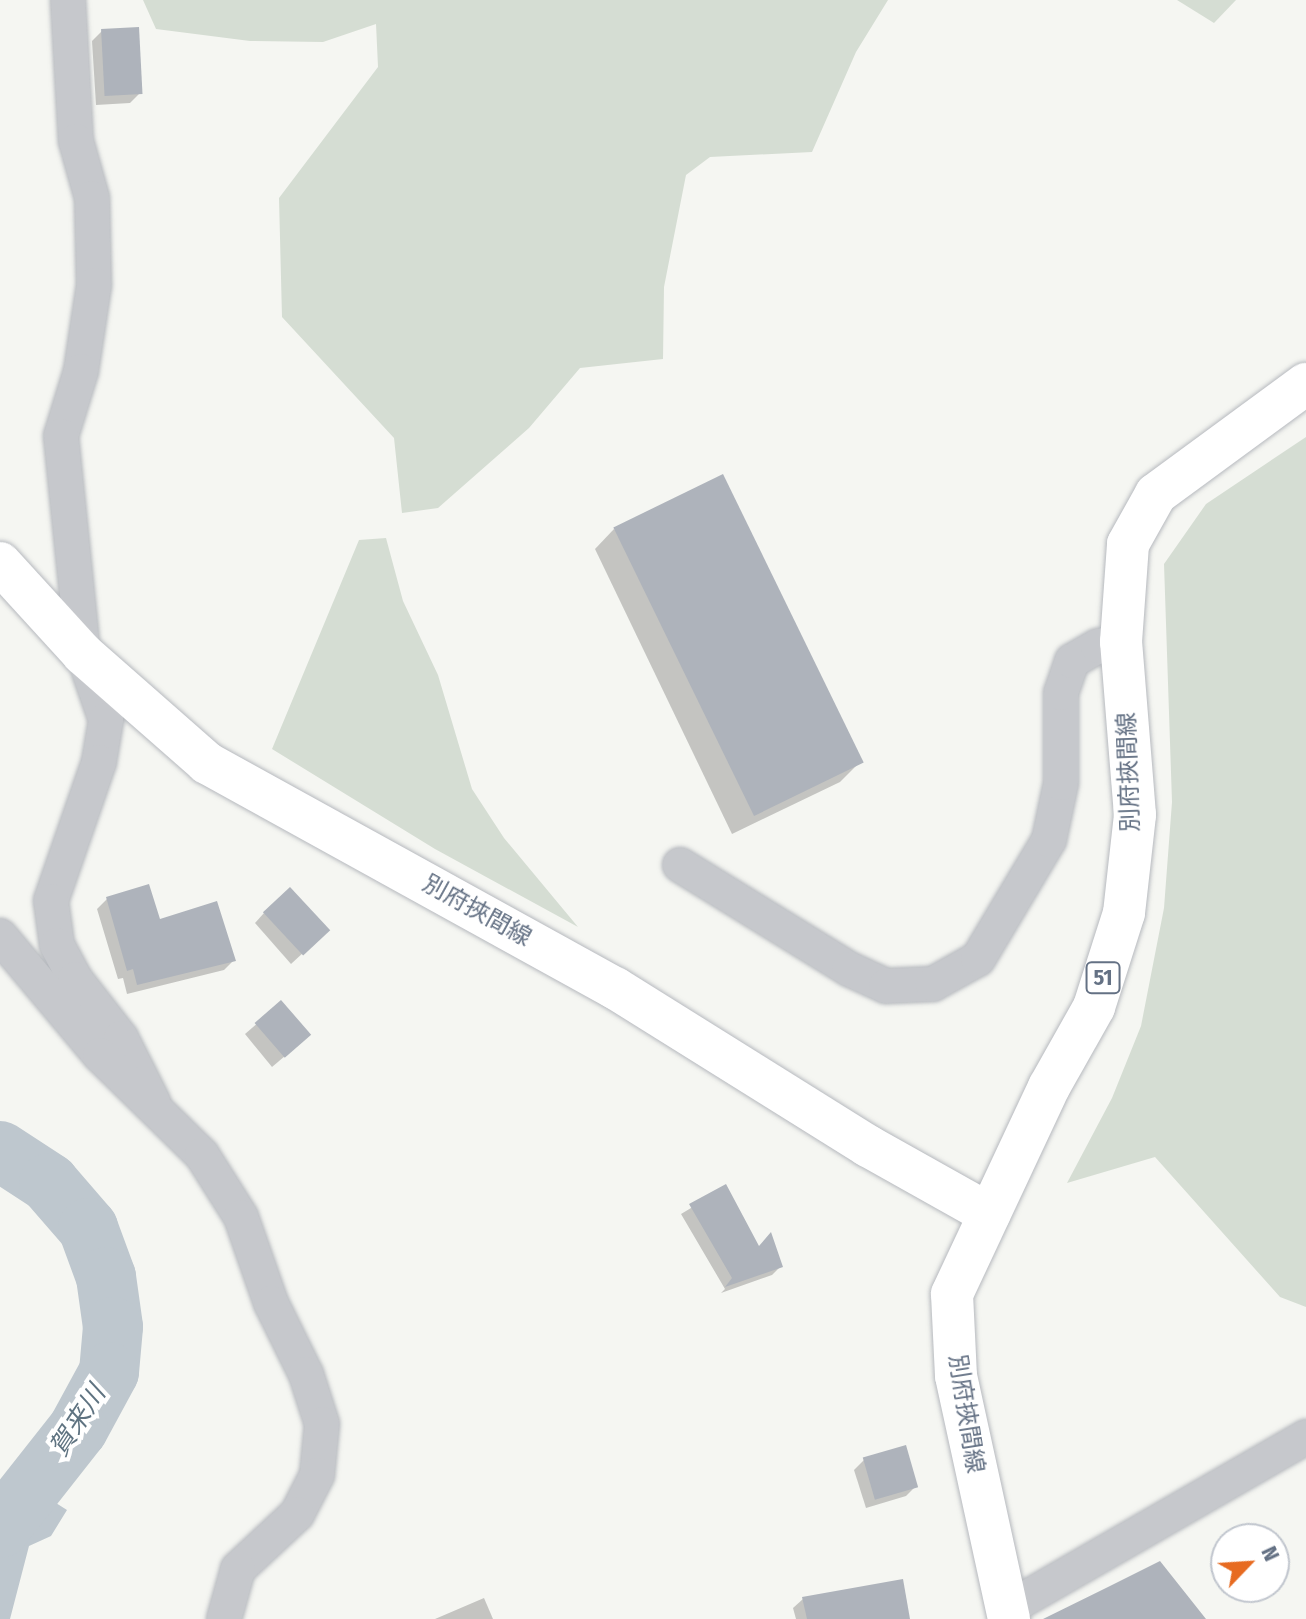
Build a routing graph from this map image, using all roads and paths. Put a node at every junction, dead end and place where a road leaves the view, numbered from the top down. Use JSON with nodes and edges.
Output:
{"nodes":[{"id":1,"x":68,"y":0,"type":"edge"},
{"id":2,"x":1306,"y":384,"type":"edge"},
{"id":3,"x":0,"y":563,"type":"edge"},
{"id":4,"x":1121,"y":642,"type":"junction"},
{"id":5,"x":83,"y":654,"type":"junction"},
{"id":6,"x":680,"y":865,"type":"dead end"},
{"id":7,"x":0,"y":936,"type":"edge"},
{"id":8,"x":153,"y":1102,"type":"junction"},
{"id":9,"x":989,"y":1214,"type":"junction"},
{"id":10,"x":1306,"y":1437,"type":"edge"},
{"id":11,"x":1008,"y":1614,"type":"edge"},
{"id":12,"x":224,"y":1619,"type":"edge"}],
"edges":[{"from":1,"to":5,"type":"street"},
{"from":2,"to":4,"type":"main road","name":"別府挾間線","number":"51"},
{"from":3,"to":5,"type":"main road","name":"別府挾間線"},
{"from":4,"to":6,"type":"street"},
{"from":4,"to":9,"type":"main road","name":"別府挾間線","number":"51"},
{"from":5,"to":8,"type":"street"},
{"from":5,"to":9,"type":"main road","name":"別府挾間線"},
{"from":7,"to":8,"type":"street"},
{"from":8,"to":12,"type":"street"},
{"from":9,"to":11,"type":"main road","name":"別府挾間線","number":"51"},
{"from":10,"to":11,"type":"street"}]}
